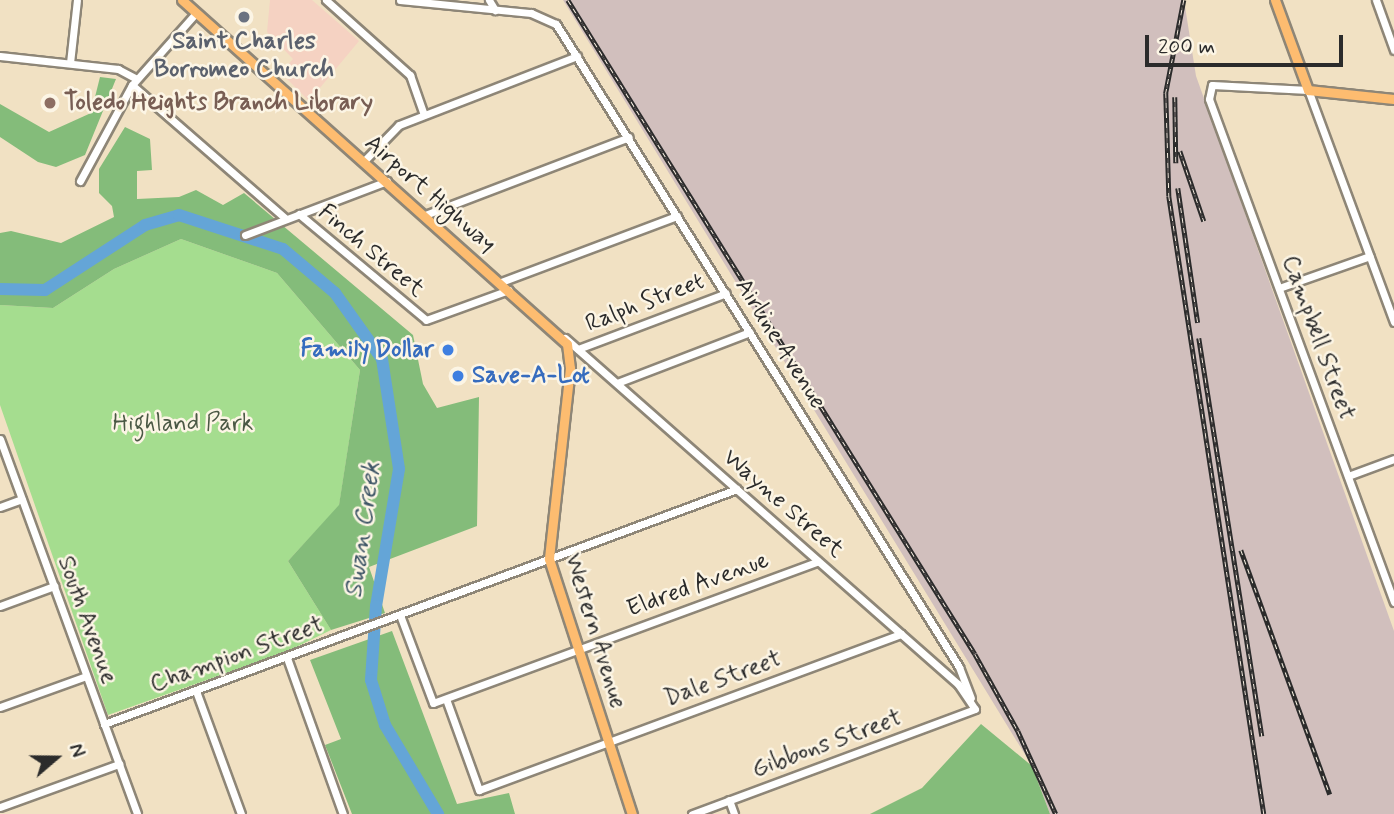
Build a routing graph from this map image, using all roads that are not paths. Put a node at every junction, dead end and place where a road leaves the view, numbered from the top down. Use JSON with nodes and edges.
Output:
{"nodes":[{"id":1,"x":77,"y":0,"type":"edge"},
{"id":2,"x":182,"y":0,"type":"edge"},
{"id":3,"x":326,"y":0,"type":"edge"},
{"id":4,"x":400,"y":0,"type":"edge"},
{"id":5,"x":489,"y":0,"type":"edge"},
{"id":6,"x":1275,"y":0,"type":"edge"},
{"id":7,"x":1376,"y":0,"type":"edge"},
{"id":8,"x":495,"y":9,"type":"junction"},
{"id":9,"x":196,"y":13,"type":"junction"},
{"id":10,"x":1394,"y":50,"type":"edge"},
{"id":11,"x":0,"y":56,"type":"edge"},
{"id":12,"x":577,"y":56,"type":"junction"},
{"id":13,"x":70,"y":63,"type":"junction"},
{"id":14,"x":134,"y":82,"type":"junction"},
{"id":15,"x":1308,"y":90,"type":"junction"},
{"id":16,"x":1394,"y":99,"type":"edge"},
{"id":17,"x":424,"y":115,"type":"junction"},
{"id":18,"x":629,"y":137,"type":"junction"},
{"id":19,"x":364,"y":161,"type":"junction"},
{"id":20,"x":80,"y":181,"type":"dead end"},
{"id":21,"x":387,"y":181,"type":"junction"},
{"id":22,"x":299,"y":215,"type":"junction"},
{"id":23,"x":425,"y":215,"type":"junction"},
{"id":24,"x":677,"y":216,"type":"junction"},
{"id":25,"x":286,"y":219,"type":"junction"},
{"id":26,"x":245,"y":235,"type":"dead end"},
{"id":27,"x":1370,"y":256,"type":"junction"},
{"id":28,"x":501,"y":282,"type":"junction"},
{"id":29,"x":1279,"y":288,"type":"junction"},
{"id":30,"x":510,"y":289,"type":"junction"},
{"id":31,"x":726,"y":293,"type":"junction"},
{"id":32,"x":1394,"y":322,"type":"edge"},
{"id":33,"x":750,"y":332,"type":"junction"},
{"id":34,"x":559,"y":333,"type":"junction"},
{"id":35,"x":578,"y":349,"type":"junction"},
{"id":36,"x":617,"y":383,"type":"junction"},
{"id":37,"x":0,"y":439,"type":"edge"},
{"id":38,"x":1394,"y":459,"type":"edge"},
{"id":39,"x":1348,"y":476,"type":"junction"},
{"id":40,"x":737,"y":489,"type":"junction"},
{"id":41,"x":22,"y":499,"type":"junction"},
{"id":42,"x":0,"y":507,"type":"edge"},
{"id":43,"x":549,"y":559,"type":"junction"},
{"id":44,"x":818,"y":561,"type":"junction"},
{"id":45,"x":54,"y":586,"type":"junction"},
{"id":46,"x":1394,"y":602,"type":"edge"},
{"id":47,"x":0,"y":606,"type":"edge"},
{"id":48,"x":400,"y":615,"type":"junction"},
{"id":49,"x":901,"y":634,"type":"junction"},
{"id":50,"x":578,"y":650,"type":"junction"},
{"id":51,"x":287,"y":657,"type":"junction"},
{"id":52,"x":86,"y":676,"type":"junction"},
{"id":53,"x":196,"y":691,"type":"junction"},
{"id":54,"x":971,"y":698,"type":"junction"},
{"id":55,"x":446,"y":699,"type":"junction"},
{"id":56,"x":0,"y":707,"type":"edge"},
{"id":57,"x":975,"y":709,"type":"joint"},
{"id":58,"x":104,"y":724,"type":"junction"},
{"id":59,"x":608,"y":742,"type":"junction"},
{"id":60,"x":119,"y":764,"type":"junction"},
{"id":61,"x":729,"y":800,"type":"junction"},
{"id":62,"x":0,"y":807,"type":"edge"},
{"id":63,"x":137,"y":814,"type":"edge"},
{"id":64,"x":241,"y":814,"type":"edge"},
{"id":65,"x":343,"y":814,"type":"edge"},
{"id":66,"x":632,"y":814,"type":"edge"},
{"id":67,"x":692,"y":814,"type":"edge"},
{"id":68,"x":734,"y":814,"type":"edge"}],
"edges":[{"from":1,"to":13,"type":"street"},
{"from":2,"to":9,"type":"main road","name":"Airport Highway"},
{"from":3,"to":17,"type":"street"},
{"from":4,"to":8,"type":"street"},
{"from":5,"to":8,"type":"street"},
{"from":6,"to":15,"type":"main road"},
{"from":7,"to":10,"type":"street"},
{"from":8,"to":12,"type":"street","name":"Airline Avenue"},
{"from":9,"to":14,"type":"street"},
{"from":9,"to":19,"type":"main road","name":"Airport Highway"},
{"from":11,"to":13,"type":"street"},
{"from":12,"to":17,"type":"street"},
{"from":12,"to":18,"type":"street","name":"Airline Avenue"},
{"from":13,"to":14,"type":"street"},
{"from":14,"to":20,"type":"street"},
{"from":14,"to":25,"type":"street","name":"Finch Street"},
{"from":15,"to":16,"type":"main road"},
{"from":15,"to":27,"type":"street"},
{"from":15,"to":29,"type":"street","name":"Campbell Street"},
{"from":17,"to":19,"type":"street"},
{"from":18,"to":23,"type":"street"},
{"from":18,"to":24,"type":"street","name":"Airline Avenue"},
{"from":19,"to":21,"type":"main road","name":"Airport Highway"},
{"from":21,"to":22,"type":"street"},
{"from":21,"to":23,"type":"main road","name":"Airport Highway"},
{"from":22,"to":25,"type":"street","name":"Finch Street"},
{"from":22,"to":30,"type":"street","name":"Finch Street"},
{"from":23,"to":28,"type":"main road","name":"Airport Highway"},
{"from":24,"to":28,"type":"street"},
{"from":24,"to":31,"type":"street","name":"Airline Avenue"},
{"from":25,"to":26,"type":"street"},
{"from":27,"to":29,"type":"street"},
{"from":27,"to":32,"type":"street"},
{"from":28,"to":30,"type":"main road","name":"Airport Highway"},
{"from":29,"to":39,"type":"street","name":"Campbell Street"},
{"from":30,"to":34,"type":"main road","name":"Airport Highway"},
{"from":31,"to":33,"type":"street","name":"Airline Avenue"},
{"from":31,"to":35,"type":"street","name":"Ralph Street"},
{"from":33,"to":36,"type":"street"},
{"from":33,"to":54,"type":"street","name":"Airline Avenue"},
{"from":34,"to":35,"type":"street","name":"Wayne Street"},
{"from":34,"to":43,"type":"main road","name":"Western Avenue"},
{"from":35,"to":36,"type":"street","name":"Wayne Street"},
{"from":36,"to":40,"type":"street","name":"Wayne Street"},
{"from":37,"to":41,"type":"street","name":"South Avenue"},
{"from":38,"to":39,"type":"street"},
{"from":39,"to":46,"type":"street","name":"Campbell Street"},
{"from":40,"to":43,"type":"street","name":"Champion Street"},
{"from":40,"to":44,"type":"street","name":"Wayne Street"},
{"from":41,"to":42,"type":"street"},
{"from":41,"to":45,"type":"street","name":"South Avenue"},
{"from":43,"to":48,"type":"street","name":"Champion Street"},
{"from":43,"to":50,"type":"main road","name":"Western Avenue"},
{"from":44,"to":49,"type":"street","name":"Wayne Street"},
{"from":44,"to":50,"type":"street","name":"Eldred Avenue"},
{"from":45,"to":47,"type":"street"},
{"from":45,"to":52,"type":"street","name":"South Avenue"},
{"from":48,"to":51,"type":"street","name":"Champion Street"},
{"from":48,"to":55,"type":"street","name":"Eldred Avenue"},
{"from":49,"to":54,"type":"street","name":"Wayne Street"},
{"from":49,"to":59,"type":"street","name":"Dale Street"},
{"from":50,"to":55,"type":"street","name":"Eldred Avenue"},
{"from":50,"to":59,"type":"main road","name":"Western Avenue"},
{"from":51,"to":53,"type":"street","name":"Champion Street"},
{"from":51,"to":65,"type":"street"},
{"from":52,"to":56,"type":"street"},
{"from":52,"to":58,"type":"street","name":"South Avenue"},
{"from":53,"to":58,"type":"street","name":"Champion Street"},
{"from":53,"to":64,"type":"street"},
{"from":54,"to":57,"type":"street","name":"Wayne Street"},
{"from":55,"to":59,"type":"street","name":"Dale Street"},
{"from":57,"to":61,"type":"street","name":"Gibbons Street"},
{"from":58,"to":60,"type":"street","name":"South Avenue"},
{"from":59,"to":66,"type":"main road","name":"Western Avenue"},
{"from":60,"to":62,"type":"street"},
{"from":60,"to":63,"type":"street","name":"South Avenue"},
{"from":61,"to":67,"type":"street","name":"Gibbons Street"},
{"from":61,"to":68,"type":"street"}]}
